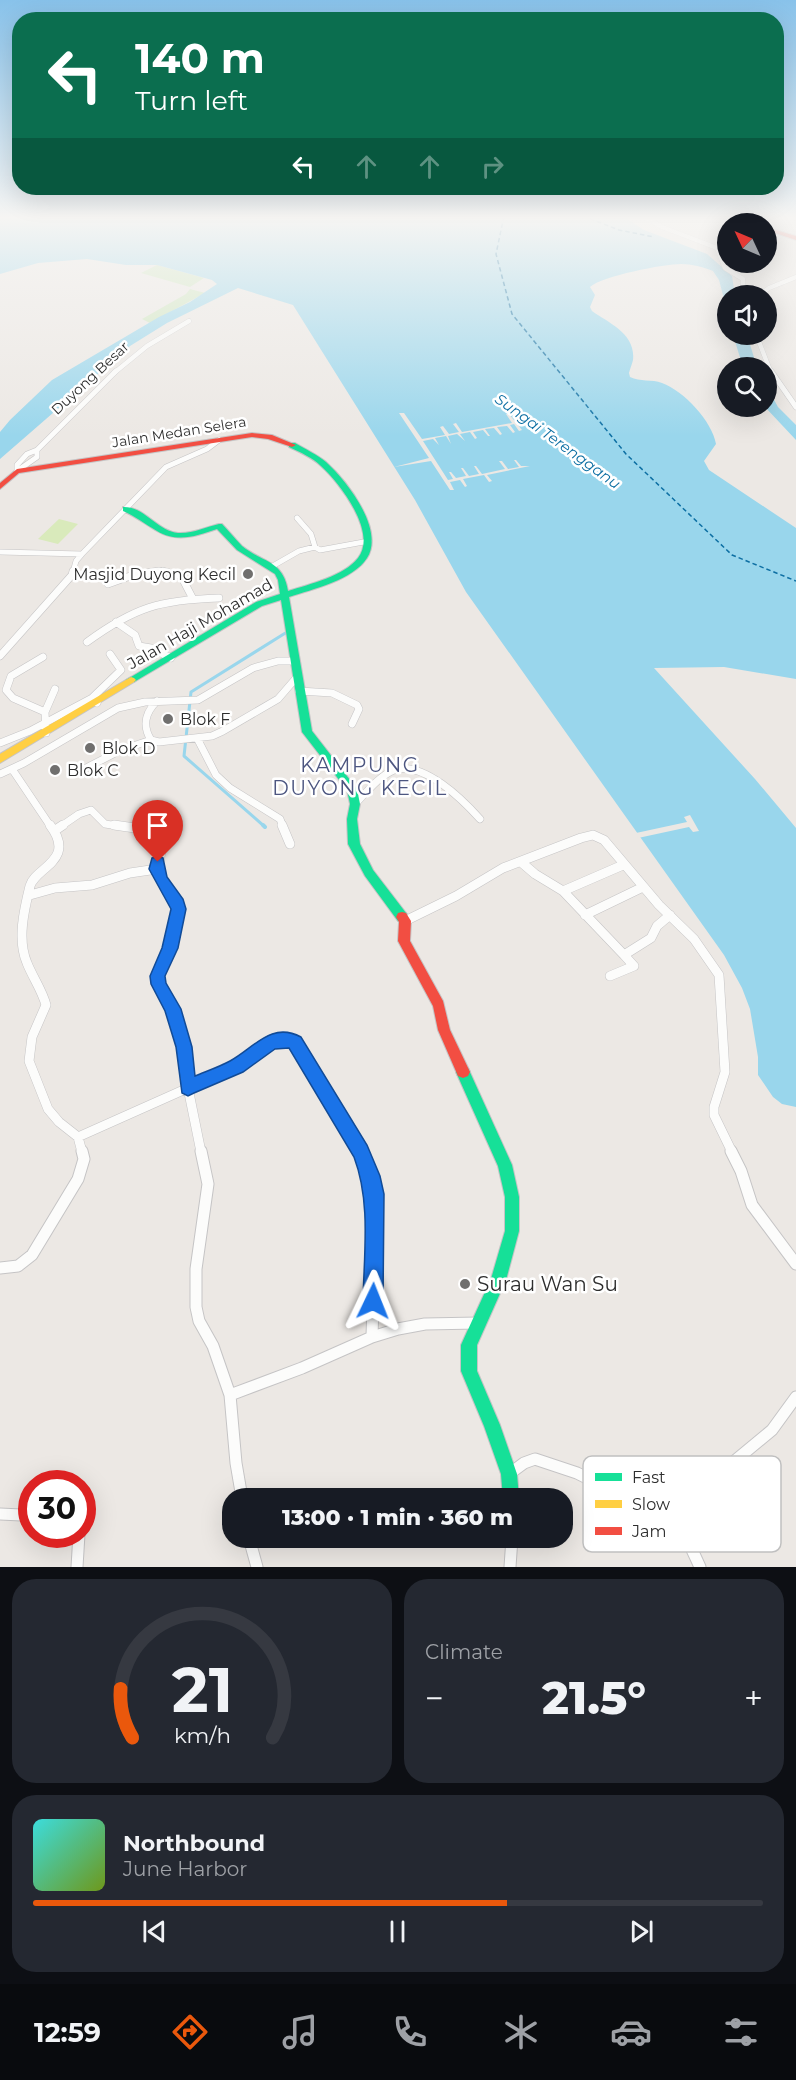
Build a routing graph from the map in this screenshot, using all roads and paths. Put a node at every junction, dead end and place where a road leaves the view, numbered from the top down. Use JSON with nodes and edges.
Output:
{"nodes":[{"id":1,"x":189,"y":321,"type":"dead end"},
{"id":2,"x":760,"y":345,"type":"edge"},
{"id":3,"x":796,"y":407,"type":"edge"},
{"id":4,"x":219,"y":440,"type":"junction"},
{"id":5,"x":17,"y":471,"type":"junction"},
{"id":6,"x":0,"y":487,"type":"edge"},
{"id":7,"x":126,"y":509,"type":"junction"},
{"id":8,"x":297,"y":518,"type":"dead end"},
{"id":9,"x":369,"y":541,"type":"junction"},
{"id":10,"x":315,"y":547,"type":"junction"},
{"id":11,"x":0,"y":552,"type":"edge"},
{"id":12,"x":82,"y":554,"type":"junction"},
{"id":13,"x":271,"y":567,"type":"junction"},
{"id":14,"x":108,"y":584,"type":"dead end"},
{"id":15,"x":285,"y":596,"type":"junction"},
{"id":16,"x":219,"y":598,"type":"dead end"},
{"id":17,"x":193,"y":599,"type":"junction"},
{"id":18,"x":116,"y":622,"type":"junction"},
{"id":19,"x":87,"y":642,"type":"dead end"},
{"id":20,"x":110,"y":654,"type":"dead end"},
{"id":21,"x":0,"y":656,"type":"edge"},
{"id":22,"x":43,"y":657,"type":"dead end"},
{"id":23,"x":171,"y":658,"type":"junction"},
{"id":24,"x":294,"y":661,"type":"junction"},
{"id":25,"x":297,"y":676,"type":"junction"},
{"id":26,"x":55,"y":689,"type":"dead end"},
{"id":27,"x":299,"y":691,"type":"junction"},
{"id":28,"x":94,"y":700,"type":"junction"},
{"id":29,"x":157,"y":701,"type":"junction"},
{"id":30,"x":45,"y":712,"type":"junction"},
{"id":31,"x":352,"y":724,"type":"dead end"},
{"id":32,"x":45,"y":728,"type":"junction"},
{"id":33,"x":195,"y":739,"type":"junction"},
{"id":34,"x":152,"y":740,"type":"junction"},
{"id":35,"x":0,"y":743,"type":"edge"},
{"id":36,"x":0,"y":759,"type":"edge"},
{"id":37,"x":86,"y":768,"type":"dead end"},
{"id":38,"x":12,"y":769,"type":"junction"},
{"id":39,"x":0,"y":774,"type":"edge"},
{"id":40,"x":355,"y":804,"type":"junction"},
{"id":41,"x":480,"y":819,"type":"dead end"},
{"id":42,"x":54,"y":831,"type":"junction"},
{"id":43,"x":290,"y":844,"type":"dead end"},
{"id":44,"x":521,"y":862,"type":"junction"},
{"id":45,"x":623,"y":865,"type":"junction"},
{"id":46,"x":157,"y":869,"type":"junction"},
{"id":47,"x":643,"y":887,"type":"junction"},
{"id":48,"x":563,"y":891,"type":"junction"},
{"id":49,"x":30,"y":895,"type":"junction"},
{"id":50,"x":585,"y":915,"type":"junction"},
{"id":51,"x":670,"y":915,"type":"junction"},
{"id":52,"x":405,"y":921,"type":"junction"},
{"id":53,"x":624,"y":955,"type":"junction"},
{"id":54,"x":610,"y":976,"type":"dead end"},
{"id":55,"x":188,"y":1088,"type":"junction"},
{"id":56,"x":78,"y":1137,"type":"junction"},
{"id":57,"x":796,"y":1264,"type":"edge"},
{"id":58,"x":0,"y":1268,"type":"edge"},
{"id":59,"x":478,"y":1323,"type":"junction"},
{"id":60,"x":372,"y":1337,"type":"junction"},
{"id":61,"x":230,"y":1395,"type":"junction"},
{"id":62,"x":796,"y":1397,"type":"edge"},
{"id":63,"x":741,"y":1456,"type":"edge"},
{"id":64,"x":509,"y":1474,"type":"junction"},
{"id":65,"x":583,"y":1476,"type":"edge"},
{"id":66,"x":240,"y":1488,"type":"edge"},
{"id":67,"x":510,"y":1488,"type":"edge"},
{"id":68,"x":0,"y":1514,"type":"edge"},
{"id":69,"x":18,"y":1515,"type":"edge"},
{"id":70,"x":78,"y":1548,"type":"edge"},
{"id":71,"x":252,"y":1548,"type":"edge"},
{"id":72,"x":512,"y":1548,"type":"edge"},
{"id":73,"x":693,"y":1552,"type":"edge"},
{"id":74,"x":77,"y":1567,"type":"edge"},
{"id":75,"x":257,"y":1567,"type":"edge"},
{"id":76,"x":510,"y":1567,"type":"edge"},
{"id":77,"x":700,"y":1567,"type":"edge"}],
"edges":[{"from":1,"to":5,"type":"street","name":"Duyong Besar"},
{"from":2,"to":3,"type":"street"},
{"from":4,"to":5,"type":"street","name":"Jalan Medan Selera"},
{"from":4,"to":7,"type":"street"},
{"from":4,"to":9,"type":"street","name":"Jalan Medan Selera"},
{"from":5,"to":6,"type":"street","name":"Duyong Besar"},
{"from":7,"to":12,"type":"street"},
{"from":7,"to":13,"type":"street","name":"Jalan Haji Mohamad"},
{"from":8,"to":10,"type":"street"},
{"from":9,"to":10,"type":"street"},
{"from":9,"to":15,"type":"street"},
{"from":10,"to":13,"type":"street"},
{"from":11,"to":12,"type":"street"},
{"from":12,"to":21,"type":"street"},
{"from":13,"to":15,"type":"street","name":"Jalan Haji Mohamad"},
{"from":14,"to":17,"type":"street"},
{"from":15,"to":23,"type":"street","name":"Jalan Haji Mohamad"},
{"from":15,"to":24,"type":"street"},
{"from":16,"to":17,"type":"street"},
{"from":17,"to":18,"type":"street"},
{"from":18,"to":19,"type":"street"},
{"from":18,"to":23,"type":"street"},
{"from":20,"to":28,"type":"street"},
{"from":22,"to":30,"type":"street"},
{"from":23,"to":28,"type":"street","name":"Jalan Haji Mohamad"},
{"from":24,"to":25,"type":"street"},
{"from":24,"to":29,"type":"street"},
{"from":25,"to":27,"type":"street"},
{"from":25,"to":33,"type":"street"},
{"from":26,"to":30,"type":"street"},
{"from":27,"to":31,"type":"street"},
{"from":27,"to":40,"type":"street"},
{"from":28,"to":32,"type":"street","name":"Jalan Haji Mohamad"},
{"from":29,"to":34,"type":"street"},
{"from":29,"to":38,"type":"street"},
{"from":30,"to":32,"type":"street"},
{"from":32,"to":35,"type":"street"},
{"from":32,"to":36,"type":"street","name":"Jalan Haji Mohamad"},
{"from":33,"to":34,"type":"street"},
{"from":33,"to":43,"type":"street"},
{"from":34,"to":37,"type":"street"},
{"from":38,"to":39,"type":"street"},
{"from":38,"to":42,"type":"street"},
{"from":40,"to":41,"type":"street"},
{"from":40,"to":52,"type":"street"},
{"from":42,"to":46,"type":"street"},
{"from":42,"to":49,"type":"street"},
{"from":44,"to":45,"type":"street"},
{"from":44,"to":48,"type":"street"},
{"from":44,"to":52,"type":"street"},
{"from":45,"to":47,"type":"street"},
{"from":45,"to":48,"type":"street"},
{"from":46,"to":49,"type":"street"},
{"from":46,"to":55,"type":"street"},
{"from":47,"to":50,"type":"street"},
{"from":47,"to":51,"type":"street"},
{"from":48,"to":50,"type":"street"},
{"from":49,"to":56,"type":"street"},
{"from":50,"to":53,"type":"street"},
{"from":51,"to":53,"type":"street"},
{"from":51,"to":57,"type":"street"},
{"from":52,"to":59,"type":"street"},
{"from":53,"to":54,"type":"street"},
{"from":55,"to":56,"type":"street"},
{"from":55,"to":60,"type":"street"},
{"from":55,"to":61,"type":"street"},
{"from":56,"to":58,"type":"street"},
{"from":59,"to":60,"type":"street"},
{"from":59,"to":64,"type":"street"},
{"from":60,"to":61,"type":"street"},
{"from":61,"to":66,"type":"street"},
{"from":62,"to":63,"type":"street"},
{"from":64,"to":65,"type":"street"},
{"from":64,"to":67,"type":"street"},
{"from":68,"to":69,"type":"street"},
{"from":70,"to":74,"type":"street"},
{"from":71,"to":75,"type":"street"},
{"from":72,"to":76,"type":"street"},
{"from":73,"to":77,"type":"street"}]}
